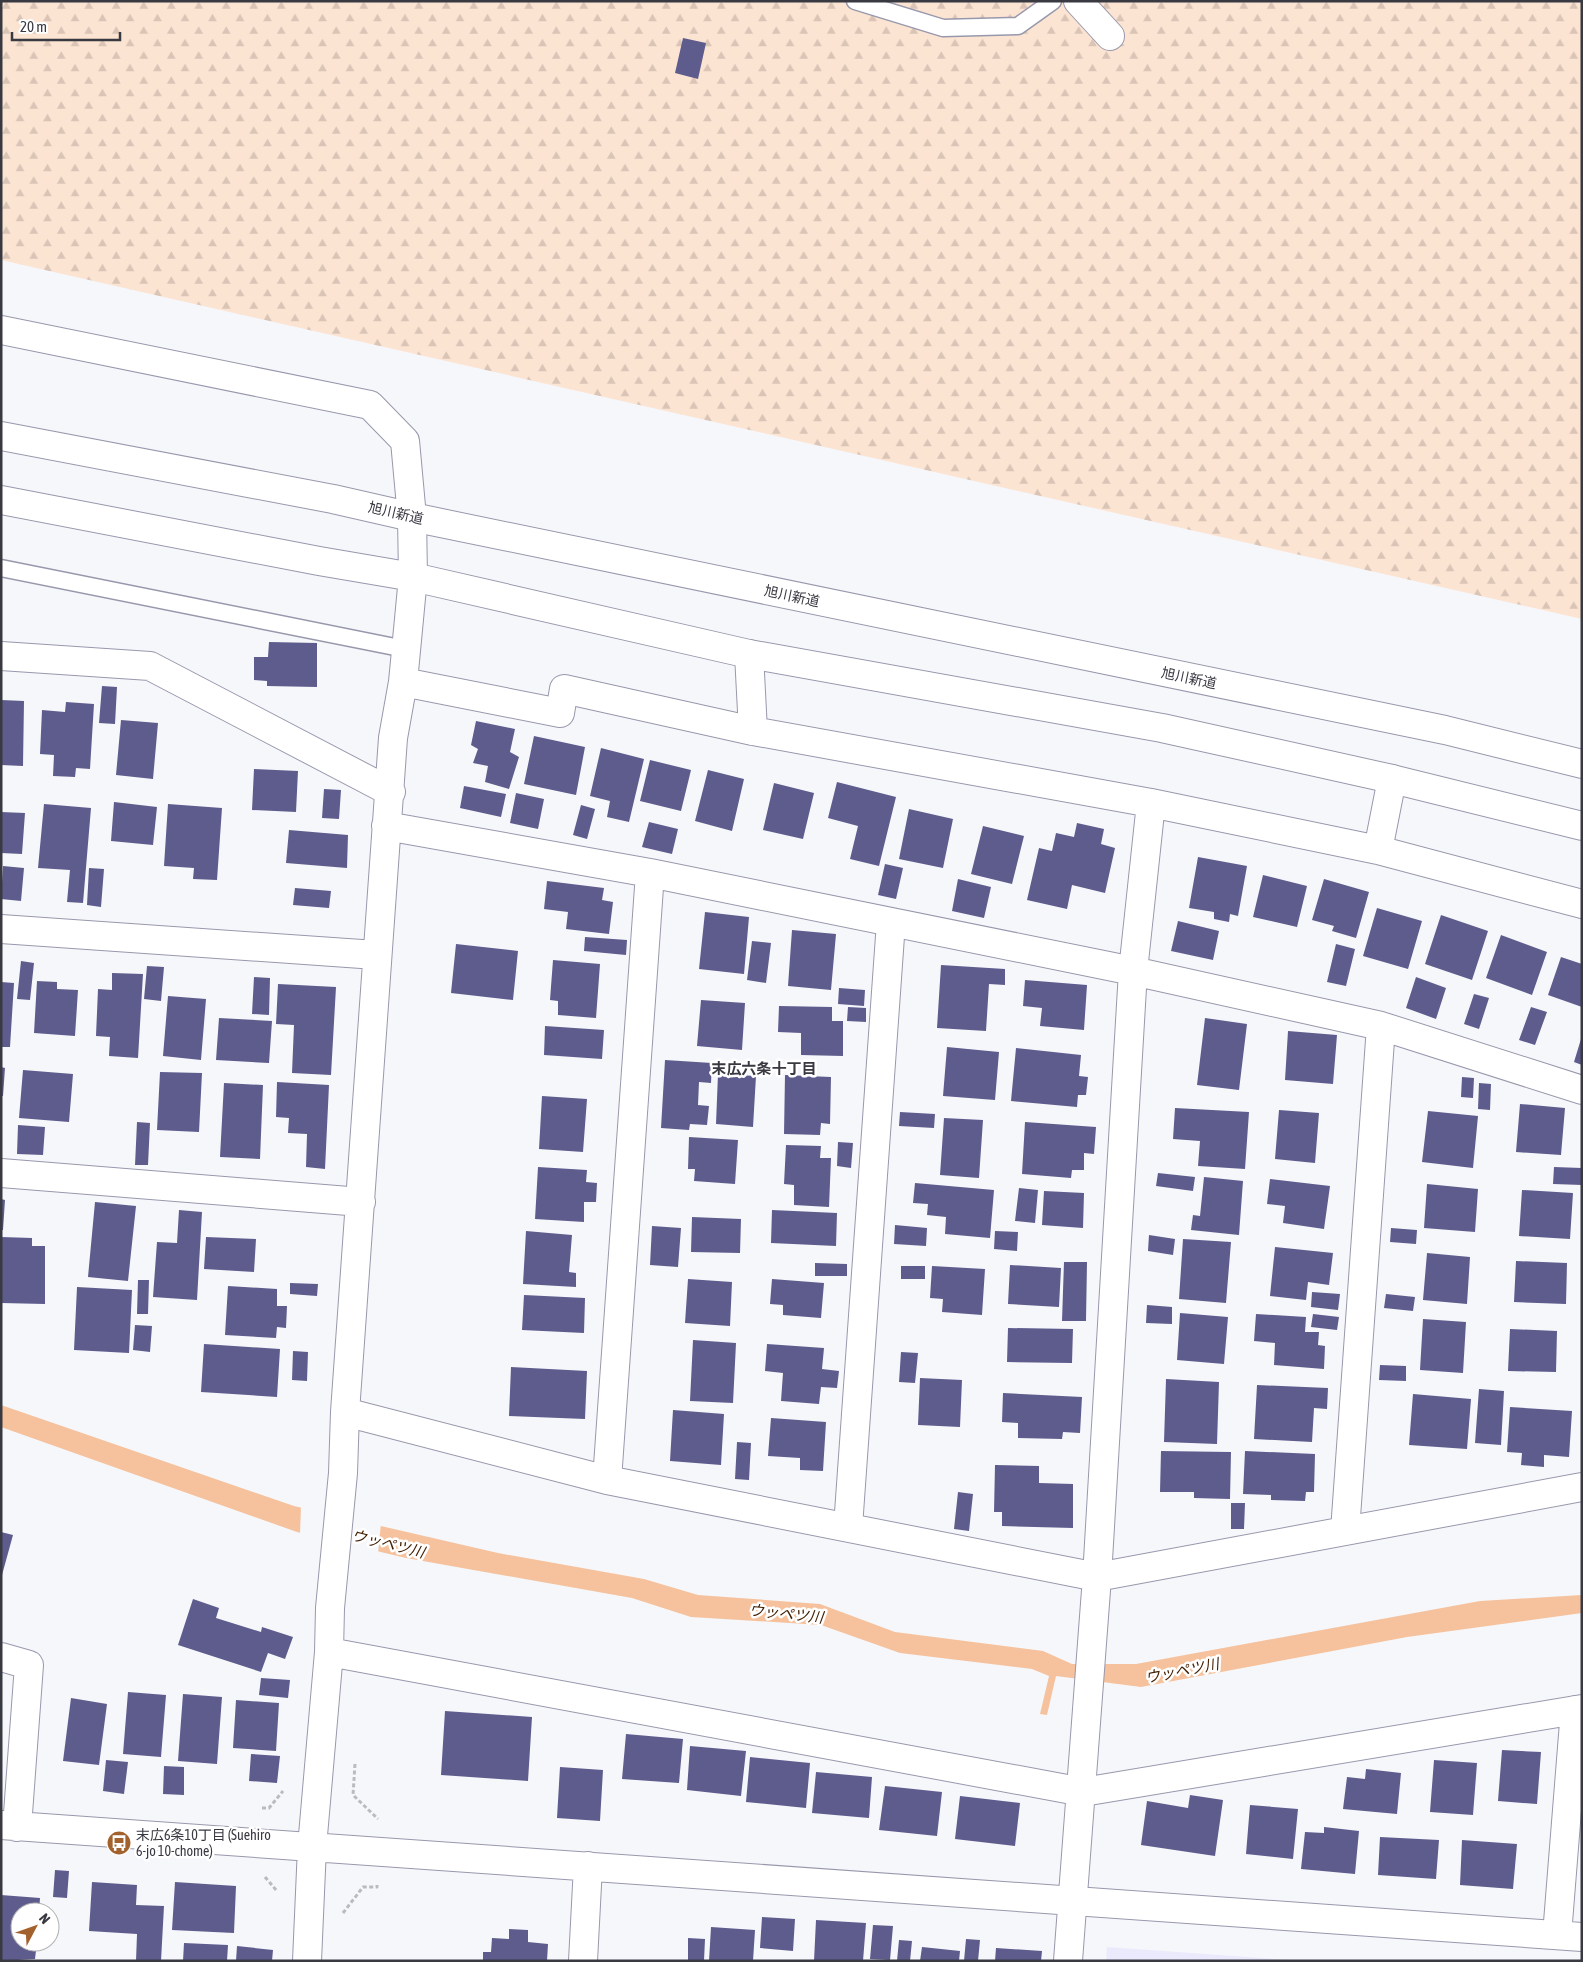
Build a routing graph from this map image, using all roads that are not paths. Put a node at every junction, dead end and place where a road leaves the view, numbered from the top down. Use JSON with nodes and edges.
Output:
{"nodes":[{"id":1,"x":855,"y":1,"type":"edge"},
{"id":2,"x":1053,"y":1,"type":"edge"},
{"id":3,"x":1078,"y":1,"type":"edge"},
{"id":4,"x":1110,"y":36,"type":"dead end"},
{"id":5,"x":1,"y":330,"type":"edge"},
{"id":6,"x":1,"y":436,"type":"edge"},
{"id":7,"x":1,"y":500,"type":"edge"},
{"id":8,"x":412,"y":518,"type":"junction"},
{"id":9,"x":1,"y":568,"type":"edge"},
{"id":10,"x":412,"y":577,"type":"junction"},
{"id":11,"x":406,"y":649,"type":"junction"},
{"id":12,"x":748,"y":654,"type":"junction"},
{"id":13,"x":1,"y":656,"type":"edge"},
{"id":14,"x":403,"y":682,"type":"junction"},
{"id":15,"x":753,"y":731,"type":"junction"},
{"id":16,"x":1582,"y":764,"type":"edge"},
{"id":17,"x":1392,"y":780,"type":"junction"},
{"id":18,"x":391,"y":792,"type":"junction"},
{"id":19,"x":1151,"y":803,"type":"junction"},
{"id":20,"x":386,"y":826,"type":"junction"},
{"id":21,"x":1582,"y":826,"type":"edge"},
{"id":22,"x":1378,"y":850,"type":"junction"},
{"id":23,"x":650,"y":873,"type":"junction"},
{"id":24,"x":1582,"y":904,"type":"edge"},
{"id":25,"x":892,"y":922,"type":"junction"},
{"id":26,"x":1,"y":929,"type":"edge"},
{"id":27,"x":376,"y":955,"type":"junction"},
{"id":28,"x":1133,"y":971,"type":"junction"},
{"id":29,"x":1381,"y":1026,"type":"junction"},
{"id":30,"x":1582,"y":1090,"type":"edge"},
{"id":31,"x":1,"y":1173,"type":"edge"},
{"id":32,"x":361,"y":1202,"type":"junction"},
{"id":33,"x":345,"y":1412,"type":"junction"},
{"id":34,"x":607,"y":1480,"type":"junction"},
{"id":35,"x":1582,"y":1487,"type":"edge"},
{"id":36,"x":848,"y":1527,"type":"junction"},
{"id":37,"x":1345,"y":1531,"type":"junction"},
{"id":38,"x":1098,"y":1577,"type":"junction"},
{"id":39,"x":329,"y":1652,"type":"junction"},
{"id":40,"x":1,"y":1657,"type":"edge"},
{"id":41,"x":1578,"y":1710,"type":"edge"},
{"id":42,"x":1083,"y":1792,"type":"junction"},
{"id":43,"x":9,"y":1826,"type":"edge"},
{"id":44,"x":312,"y":1847,"type":"junction"},
{"id":45,"x":588,"y":1866,"type":"junction"},
{"id":46,"x":1072,"y":1901,"type":"junction"},
{"id":47,"x":1570,"y":1936,"type":"edge"},
{"id":48,"x":307,"y":1961,"type":"edge"},
{"id":49,"x":583,"y":1961,"type":"edge"},
{"id":50,"x":1068,"y":1961,"type":"edge"}],
"edges":[{"from":1,"to":2,"type":"lane"},
{"from":3,"to":4,"type":"main road"},
{"from":5,"to":8,"type":"main road"},
{"from":6,"to":8,"type":"main road","name":"旭川新道"},
{"from":7,"to":10,"type":"main road"},
{"from":8,"to":10,"type":"main road"},
{"from":8,"to":16,"type":"main road","name":"旭川新道"},
{"from":9,"to":11,"type":"lane"},
{"from":10,"to":11,"type":"main road"},
{"from":10,"to":12,"type":"main road"},
{"from":11,"to":14,"type":"main road"},
{"from":12,"to":15,"type":"main road"},
{"from":12,"to":17,"type":"main road"},
{"from":13,"to":18,"type":"main road"},
{"from":14,"to":15,"type":"main road"},
{"from":14,"to":18,"type":"main road"},
{"from":15,"to":19,"type":"main road"},
{"from":17,"to":21,"type":"main road"},
{"from":17,"to":22,"type":"main road"},
{"from":18,"to":20,"type":"main road"},
{"from":19,"to":22,"type":"main road"},
{"from":19,"to":28,"type":"main road"},
{"from":20,"to":23,"type":"main road"},
{"from":20,"to":27,"type":"main road"},
{"from":22,"to":24,"type":"main road"},
{"from":23,"to":25,"type":"main road"},
{"from":23,"to":34,"type":"main road"},
{"from":25,"to":28,"type":"main road"},
{"from":25,"to":36,"type":"main road"},
{"from":26,"to":27,"type":"main road"},
{"from":27,"to":32,"type":"main road"},
{"from":28,"to":29,"type":"main road"},
{"from":28,"to":38,"type":"main road"},
{"from":29,"to":30,"type":"main road"},
{"from":29,"to":37,"type":"main road"},
{"from":31,"to":32,"type":"main road"},
{"from":32,"to":33,"type":"main road"},
{"from":33,"to":34,"type":"main road"},
{"from":33,"to":39,"type":"main road"},
{"from":34,"to":36,"type":"main road"},
{"from":35,"to":37,"type":"main road"},
{"from":36,"to":38,"type":"main road"},
{"from":37,"to":38,"type":"main road"},
{"from":38,"to":42,"type":"main road"},
{"from":39,"to":42,"type":"main road"},
{"from":39,"to":44,"type":"main road"},
{"from":40,"to":43,"type":"main road"},
{"from":41,"to":42,"type":"main road"},
{"from":41,"to":47,"type":"main road"},
{"from":42,"to":46,"type":"main road"},
{"from":43,"to":44,"type":"main road"},
{"from":44,"to":45,"type":"main road"},
{"from":44,"to":48,"type":"main road"},
{"from":45,"to":46,"type":"main road"},
{"from":45,"to":49,"type":"main road"},
{"from":46,"to":47,"type":"main road"},
{"from":46,"to":50,"type":"main road"}]}
